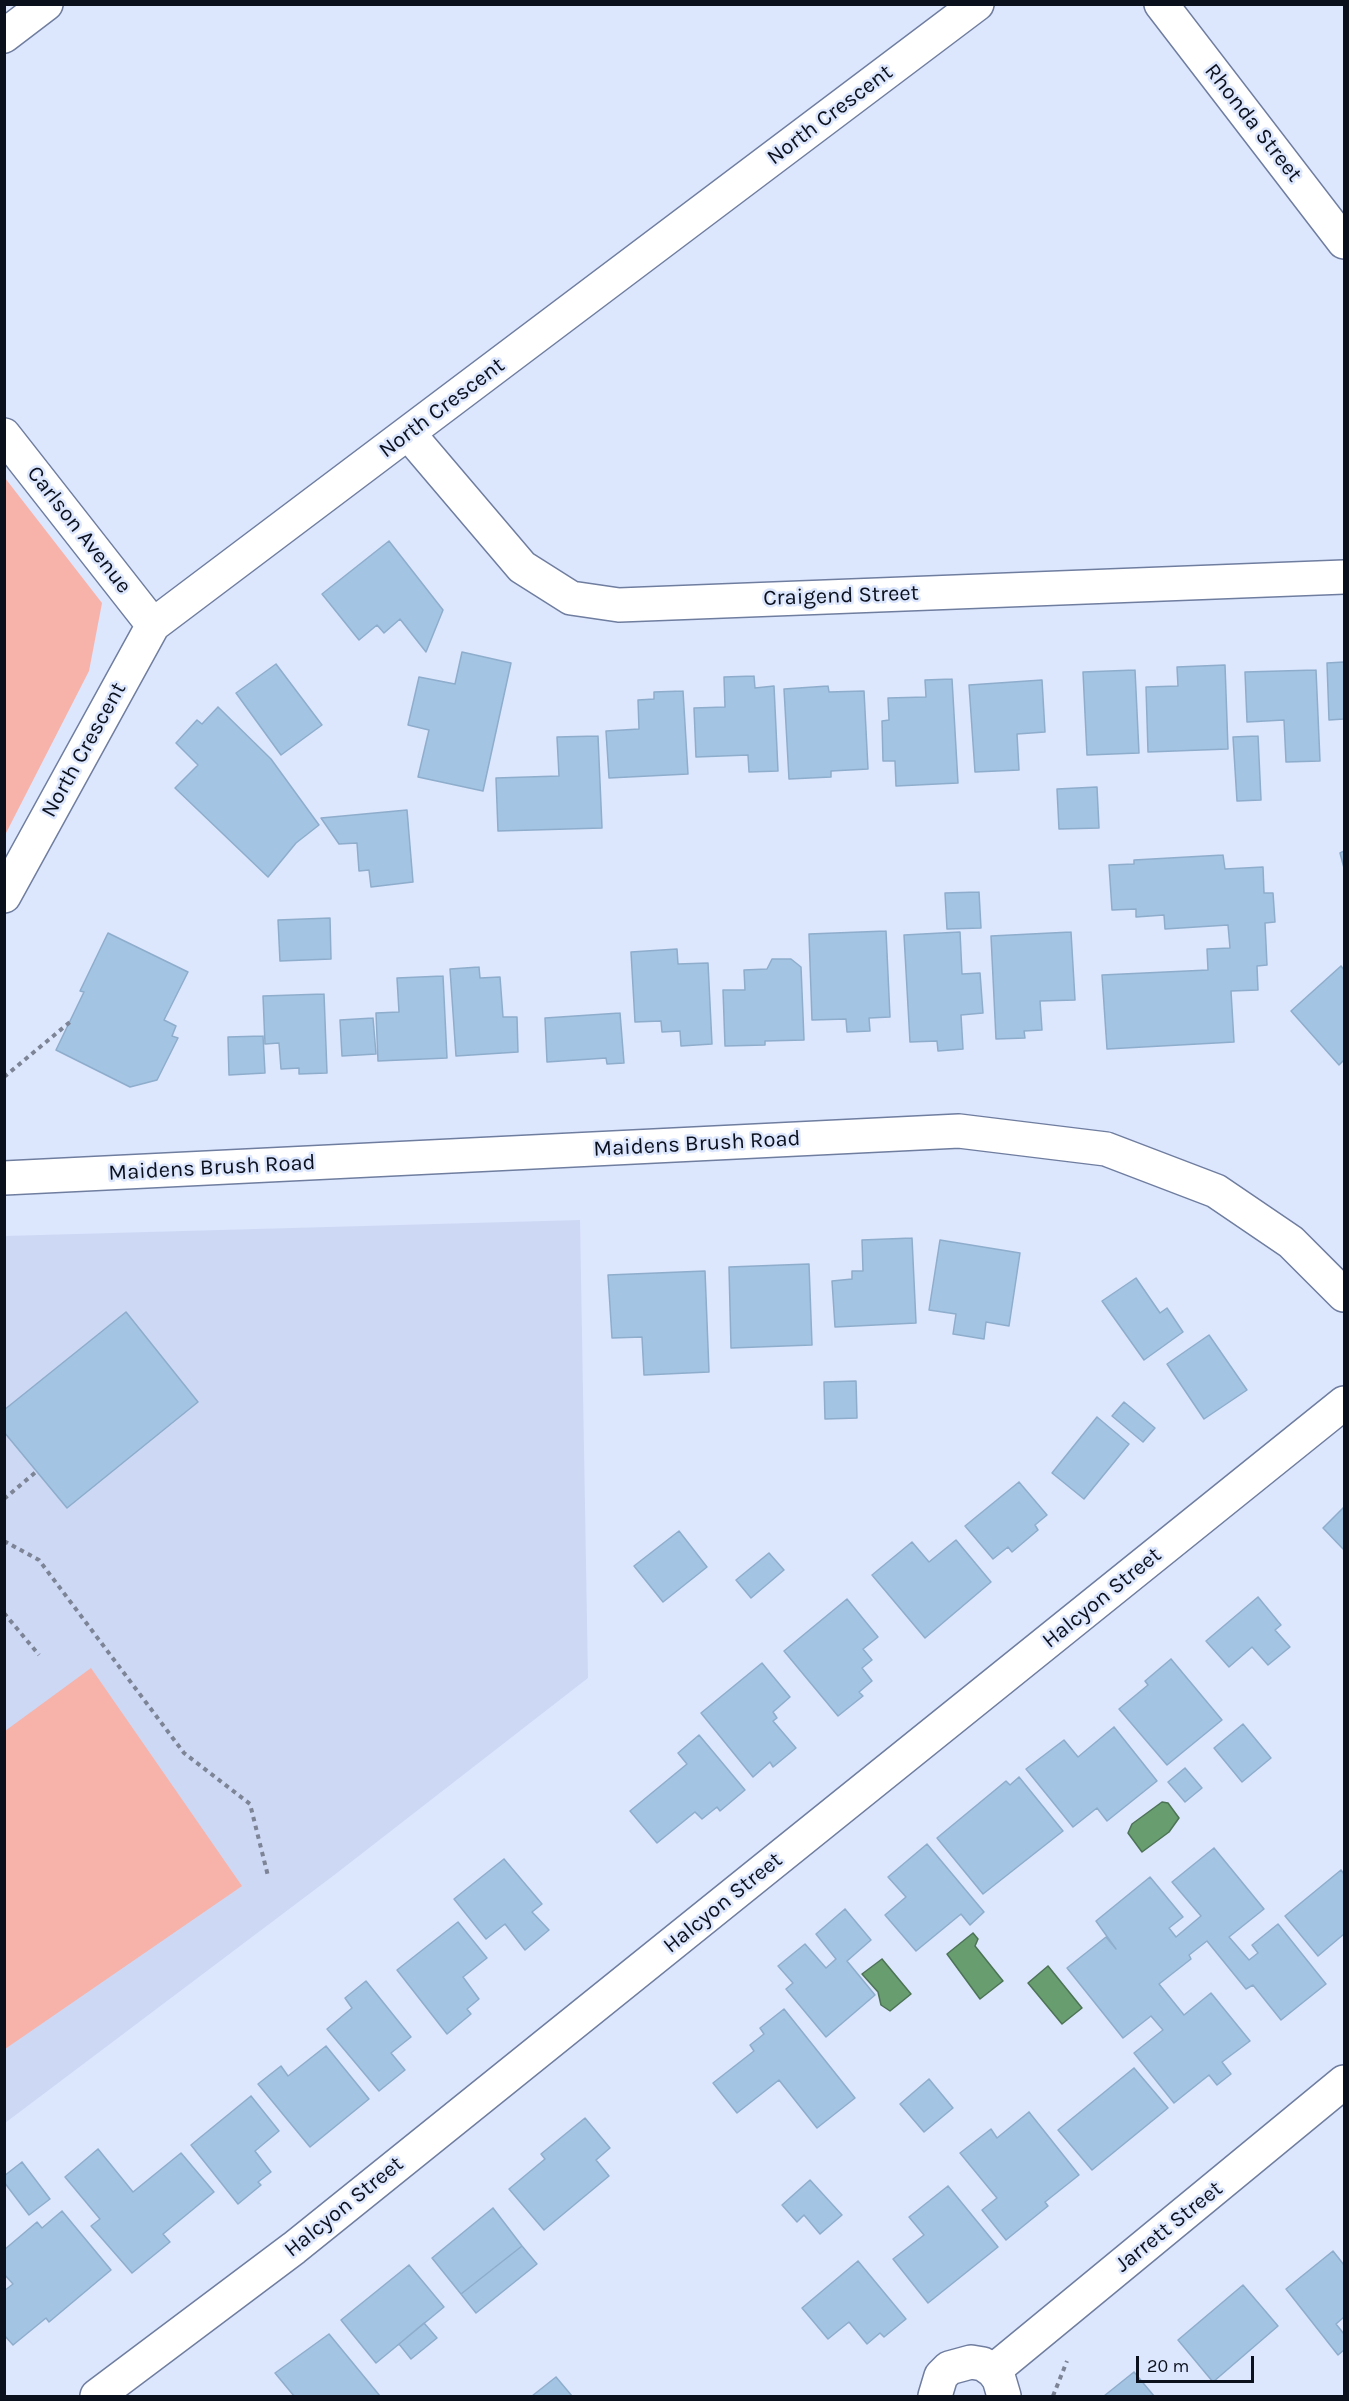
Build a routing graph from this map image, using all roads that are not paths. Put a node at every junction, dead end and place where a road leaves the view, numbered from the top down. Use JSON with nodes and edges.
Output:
{"nodes":[{"id":1,"x":46,"y":4,"type":"edge"},
{"id":2,"x":977,"y":4,"type":"edge"},
{"id":3,"x":1161,"y":4,"type":"edge"},
{"id":4,"x":4,"y":36,"type":"edge"},
{"id":5,"x":1344,"y":242,"type":"edge"},
{"id":6,"x":408,"y":433,"type":"junction"},
{"id":7,"x":4,"y":435,"type":"edge"},
{"id":8,"x":1344,"y":577,"type":"edge"},
{"id":9,"x":153,"y":625,"type":"junction"},
{"id":10,"x":4,"y":896,"type":"edge"},
{"id":11,"x":4,"y":1178,"type":"edge"},
{"id":12,"x":1344,"y":1295,"type":"edge"},
{"id":13,"x":1344,"y":1402,"type":"edge"},
{"id":14,"x":1344,"y":2082,"type":"edge"},
{"id":15,"x":998,"y":2384,"type":"edge"},
{"id":16,"x":97,"y":2397,"type":"edge"},
{"id":17,"x":935,"y":2397,"type":"edge"}],
"edges":[{"from":1,"to":4,"type":"street"},
{"from":2,"to":6,"type":"street","name":"North Crescent"},
{"from":3,"to":5,"type":"street","name":"Rhonda Street"},
{"from":6,"to":8,"type":"street","name":"Craigend Street"},
{"from":6,"to":9,"type":"street","name":"North Crescent"},
{"from":7,"to":9,"type":"street","name":"Carlson Avenue"},
{"from":9,"to":10,"type":"street","name":"North Crescent"},
{"from":11,"to":12,"type":"street","name":"Maidens Brush Road"},
{"from":13,"to":16,"type":"street","name":"Halcyon Street"},
{"from":14,"to":15,"type":"street","name":"Jarrett Street"},
{"from":15,"to":17,"type":"street"}]}
